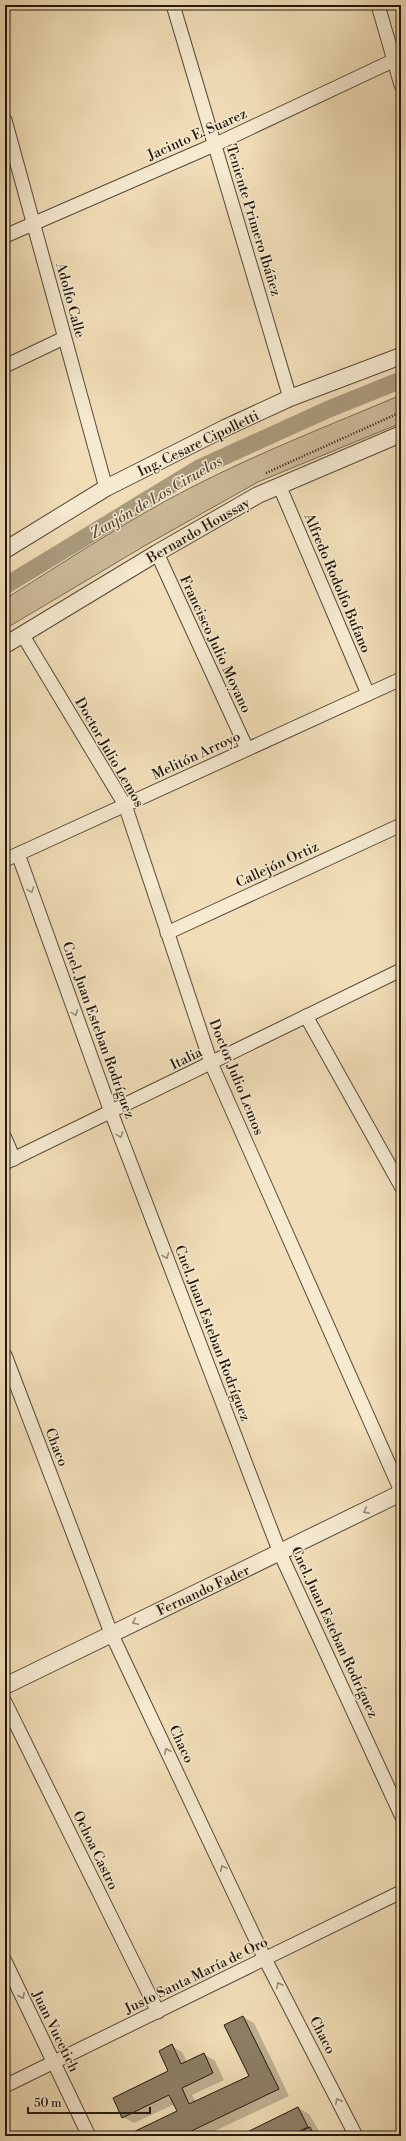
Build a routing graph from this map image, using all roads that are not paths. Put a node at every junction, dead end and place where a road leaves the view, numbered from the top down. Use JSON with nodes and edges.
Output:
{"nodes":[{"id":1,"x":172,"y":5,"type":"edge"},
{"id":2,"x":378,"y":5,"type":"edge"},
{"id":3,"x":397,"y":59,"type":"edge"},
{"id":4,"x":401,"y":85,"type":"edge"},
{"id":5,"x":5,"y":120,"type":"edge"},
{"id":6,"x":214,"y":145,"type":"junction"},
{"id":7,"x":34,"y":223,"type":"junction"},
{"id":8,"x":5,"y":236,"type":"edge"},
{"id":9,"x":64,"y":338,"type":"junction"},
{"id":10,"x":401,"y":356,"type":"edge"},
{"id":11,"x":5,"y":366,"type":"edge"},
{"id":12,"x":290,"y":398,"type":"junction"},
{"id":13,"x":400,"y":438,"type":"edge"},
{"id":14,"x":279,"y":485,"type":"junction"},
{"id":15,"x":106,"y":488,"type":"junction"},
{"id":16,"x":5,"y":550,"type":"edge"},
{"id":17,"x":157,"y":553,"type":"junction"},
{"id":18,"x":22,"y":634,"type":"junction"},
{"id":19,"x":5,"y":645,"type":"edge"},
{"id":20,"x":401,"y":679,"type":"edge"},
{"id":21,"x":368,"y":694,"type":"junction"},
{"id":22,"x":247,"y":749,"type":"junction"},
{"id":23,"x":125,"y":805,"type":"junction"},
{"id":24,"x":401,"y":825,"type":"edge"},
{"id":25,"x":18,"y":854,"type":"junction"},
{"id":26,"x":5,"y":860,"type":"edge"},
{"id":27,"x":167,"y":932,"type":"junction"},
{"id":28,"x":401,"y":970,"type":"edge"},
{"id":29,"x":306,"y":1016,"type":"junction"},
{"id":30,"x":211,"y":1063,"type":"junction"},
{"id":31,"x":111,"y":1112,"type":"junction"},
{"id":32,"x":5,"y":1138,"type":"edge"},
{"id":33,"x":10,"y":1161,"type":"edge"},
{"id":34,"x":401,"y":1186,"type":"edge"},
{"id":35,"x":5,"y":1355,"type":"edge"},
{"id":36,"x":401,"y":1492,"type":"edge"},
{"id":37,"x":280,"y":1553,"type":"junction"},
{"id":38,"x":111,"y":1633,"type":"junction"},
{"id":39,"x":5,"y":1686,"type":"edge"},
{"id":40,"x":5,"y":1702,"type":"edge"},
{"id":41,"x":401,"y":1815,"type":"edge"},
{"id":42,"x":401,"y":1892,"type":"edge"},
{"id":43,"x":265,"y":1958,"type":"junction"},
{"id":44,"x":5,"y":1961,"type":"edge"},
{"id":45,"x":158,"y":2012,"type":"junction"},
{"id":46,"x":54,"y":2062,"type":"junction"},
{"id":47,"x":5,"y":2086,"type":"edge"},
{"id":48,"x":90,"y":2136,"type":"edge"},
{"id":49,"x":356,"y":2136,"type":"edge"}],
"edges":[{"from":1,"to":6,"type":"street","name":"Teniente Primero Ibáñez"},
{"from":2,"to":3,"type":"street"},
{"from":3,"to":4,"type":"street"},
{"from":3,"to":6,"type":"street","name":"Jacinto E. Suarez"},
{"from":5,"to":7,"type":"street","name":"Adolfo Calle"},
{"from":6,"to":7,"type":"street","name":"Jacinto E. Suarez"},
{"from":6,"to":12,"type":"street","name":"Teniente Primero Ibáñez"},
{"from":7,"to":8,"type":"street","name":"Jacinto E. Suarez"},
{"from":7,"to":9,"type":"street","name":"Adolfo Calle"},
{"from":9,"to":11,"type":"street"},
{"from":9,"to":15,"type":"street","name":"Adolfo Calle"},
{"from":10,"to":12,"type":"street","name":"Ing. Cesare Cipolletti"},
{"from":12,"to":15,"type":"street","name":"Ing. Cesare Cipolletti"},
{"from":13,"to":14,"type":"street","name":"Bernardo Houssay"},
{"from":14,"to":17,"type":"street","name":"Bernardo Houssay"},
{"from":14,"to":21,"type":"street","name":"Alfredo Rodolfo Bufano"},
{"from":15,"to":16,"type":"street","name":"Ing. Cesare Cipolletti"},
{"from":17,"to":18,"type":"street","name":"Bernardo Houssay"},
{"from":17,"to":22,"type":"street","name":"Francisco Julio Moyano"},
{"from":18,"to":19,"type":"street","name":"Bernardo Houssay"},
{"from":18,"to":23,"type":"street","name":"Doctor Julio Lemos"},
{"from":20,"to":21,"type":"street","name":"Melitón Arroyo"},
{"from":21,"to":22,"type":"street","name":"Melitón Arroyo"},
{"from":22,"to":23,"type":"street","name":"Melitón Arroyo"},
{"from":23,"to":25,"type":"street","name":"Melitón Arroyo"},
{"from":23,"to":27,"type":"street","name":"Doctor Julio Lemos"},
{"from":24,"to":27,"type":"street","name":"Callejón Ortiz"},
{"from":25,"to":26,"type":"street","name":"Melitón Arroyo"},
{"from":25,"to":31,"type":"street","name":"Cnel. Juan Esteban Rodríguez","one_way":true},
{"from":27,"to":30,"type":"street","name":"Doctor Julio Lemos"},
{"from":28,"to":29,"type":"street","name":"Italia"},
{"from":29,"to":30,"type":"street","name":"Italia"},
{"from":29,"to":34,"type":"street"},
{"from":30,"to":31,"type":"street","name":"Italia"},
{"from":30,"to":36,"type":"street","name":"Doctor Julio Lemos"},
{"from":31,"to":33,"type":"street","name":"Italia"},
{"from":31,"to":37,"type":"street","name":"Cnel. Juan Esteban Rodríguez","one_way":true},
{"from":32,"to":33,"type":"street"},
{"from":35,"to":38,"type":"street","name":"Chaco"},
{"from":36,"to":37,"type":"street","name":"Fernando Fader","one_way":true},
{"from":37,"to":38,"type":"street","name":"Fernando Fader","one_way":true},
{"from":37,"to":41,"type":"street","name":"Cnel. Juan Esteban Rodríguez"},
{"from":38,"to":39,"type":"street","name":"Fernando Fader"},
{"from":43,"to":38,"type":"street","name":"Chaco","one_way":true},
{"from":40,"to":45,"type":"street","name":"Ochoa Castro"},
{"from":42,"to":43,"type":"street","name":"Justo Santa María de Oro"},
{"from":43,"to":45,"type":"street","name":"Justo Santa María de Oro"},
{"from":49,"to":43,"type":"street","name":"Chaco","one_way":true},
{"from":44,"to":46,"type":"street","name":"Juan Vucetich","one_way":true},
{"from":45,"to":46,"type":"street","name":"Justo Santa María de Oro"},
{"from":46,"to":47,"type":"street","name":"Justo Santa María de Oro"},
{"from":46,"to":48,"type":"street","name":"Juan Vucetich"}]}
